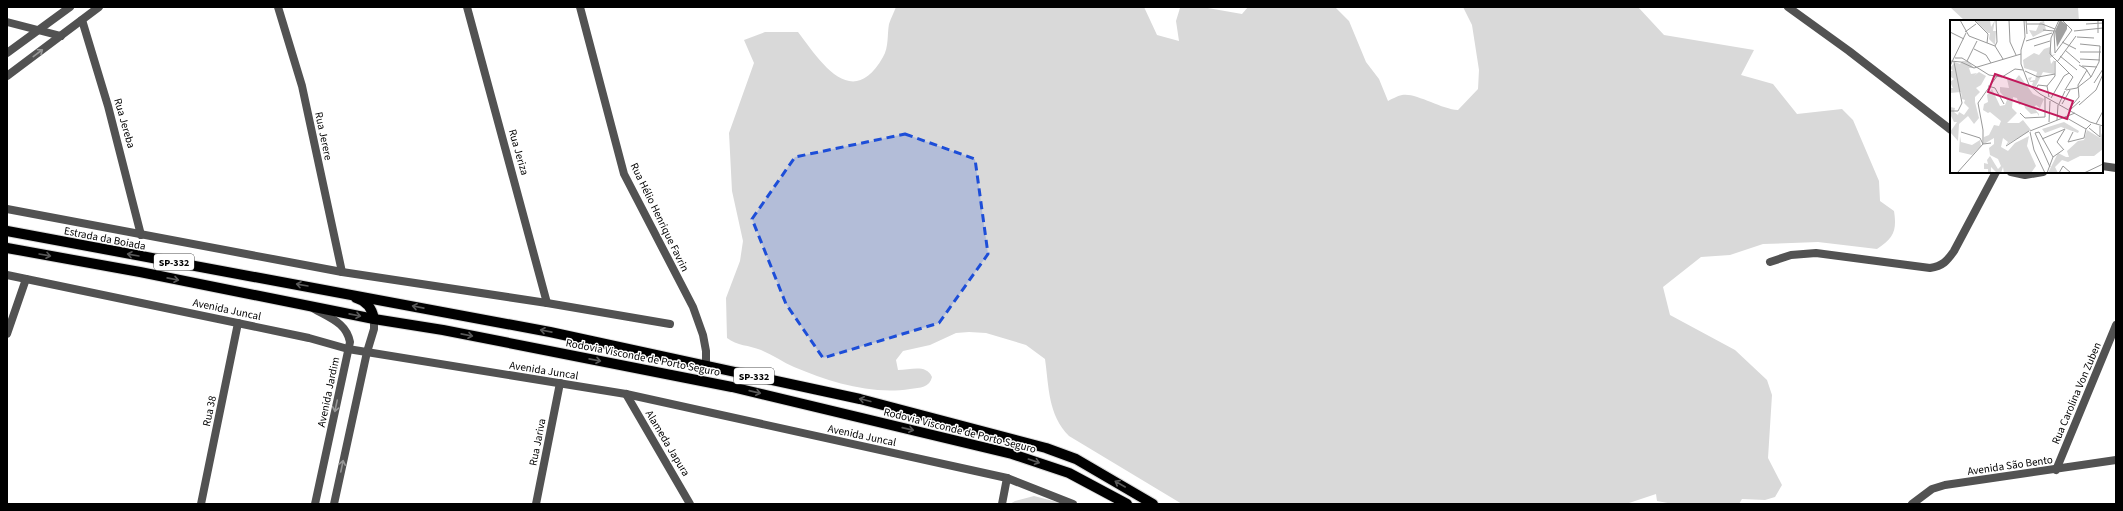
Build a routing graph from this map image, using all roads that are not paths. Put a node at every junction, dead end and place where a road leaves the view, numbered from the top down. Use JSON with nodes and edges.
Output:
{"nodes":[{"id":1,"x":70,"y":7,"type":"edge"},
{"id":2,"x":99,"y":7,"type":"edge"},
{"id":3,"x":278,"y":7,"type":"edge"},
{"id":4,"x":467,"y":7,"type":"edge"},
{"id":5,"x":580,"y":7,"type":"edge"},
{"id":6,"x":1788,"y":7,"type":"edge"},
{"id":7,"x":82,"y":20,"type":"junction"},
{"id":8,"x":7,"y":22,"type":"edge"},
{"id":9,"x":40,"y":29,"type":"junction"},
{"id":10,"x":61,"y":36,"type":"junction"},
{"id":11,"x":7,"y":53,"type":"edge"},
{"id":12,"x":7,"y":76,"type":"edge"},
{"id":13,"x":1950,"y":129,"type":"edge"},
{"id":14,"x":2103,"y":166,"type":"edge"},
{"id":15,"x":2116,"y":168,"type":"edge"},
{"id":16,"x":1995,"y":173,"type":"edge"},
{"id":17,"x":2016,"y":173,"type":"edge"},
{"id":18,"x":2037,"y":173,"type":"edge"},
{"id":19,"x":7,"y":209,"type":"edge"},
{"id":20,"x":7,"y":231,"type":"edge"},
{"id":21,"x":141,"y":235,"type":"junction"},
{"id":22,"x":7,"y":248,"type":"edge"},
{"id":23,"x":1770,"y":262,"type":"dead end"},
{"id":24,"x":342,"y":272,"type":"junction"},
{"id":25,"x":7,"y":275,"type":"edge"},
{"id":26,"x":26,"y":279,"type":"junction"},
{"id":27,"x":341,"y":292,"type":"junction"},
{"id":28,"x":547,"y":303,"type":"junction"},
{"id":29,"x":309,"y":306,"type":"junction"},
{"id":30,"x":374,"y":319,"type":"junction"},
{"id":31,"x":238,"y":323,"type":"junction"},
{"id":32,"x":670,"y":324,"type":"dead end"},
{"id":33,"x":2116,"y":325,"type":"edge"},
{"id":34,"x":7,"y":334,"type":"edge"},
{"id":35,"x":348,"y":349,"type":"junction"},
{"id":36,"x":367,"y":352,"type":"junction"},
{"id":37,"x":706,"y":365,"type":"junction"},
{"id":38,"x":560,"y":383,"type":"junction"},
{"id":39,"x":626,"y":394,"type":"junction"},
{"id":40,"x":2116,"y":460,"type":"edge"},
{"id":41,"x":2056,"y":470,"type":"junction"},
{"id":42,"x":1007,"y":478,"type":"junction"},
{"id":43,"x":201,"y":504,"type":"edge"},
{"id":44,"x":315,"y":504,"type":"edge"},
{"id":45,"x":334,"y":504,"type":"edge"},
{"id":46,"x":536,"y":504,"type":"edge"},
{"id":47,"x":690,"y":504,"type":"edge"},
{"id":48,"x":1002,"y":504,"type":"edge"},
{"id":49,"x":1073,"y":504,"type":"edge"},
{"id":50,"x":1127,"y":504,"type":"edge"},
{"id":51,"x":1153,"y":504,"type":"edge"},
{"id":52,"x":1912,"y":504,"type":"edge"}],
"edges":[{"from":1,"to":9,"type":"street"},
{"from":2,"to":7,"type":"street"},
{"from":3,"to":24,"type":"street","name":"Rua Jerere"},
{"from":4,"to":28,"type":"street","name":"Rua Jeriza"},
{"from":5,"to":37,"type":"street","name":"Rua Hélio Henrique Favrin"},
{"from":6,"to":13,"type":"street"},
{"from":7,"to":10,"type":"street"},
{"from":7,"to":21,"type":"street","name":"Rua Jereba"},
{"from":8,"to":9,"type":"street"},
{"from":9,"to":10,"type":"street"},
{"from":9,"to":11,"type":"street"},
{"from":12,"to":10,"type":"street","one_way":true},
{"from":14,"to":15,"type":"street"},
{"from":16,"to":23,"type":"street"},
{"from":17,"to":18,"type":"street"},
{"from":19,"to":21,"type":"street"},
{"from":27,"to":20,"type":"main road","name":"Estrada da Boiada","number":"SP-332","one_way":true},
{"from":21,"to":24,"type":"street"},
{"from":22,"to":29,"type":"main road","number":"SP-332","one_way":true},
{"from":24,"to":28,"type":"street"},
{"from":25,"to":26,"type":"street","name":"Avenida Juncal"},
{"from":26,"to":31,"type":"street","name":"Avenida Juncal"},
{"from":26,"to":34,"type":"street"},
{"from":27,"to":30,"type":"main road"},
{"from":37,"to":27,"type":"main road","name":"Rodovia Visconde de Porto Seguro","number":"SP-332","one_way":true},
{"from":28,"to":32,"type":"street"},
{"from":29,"to":30,"type":"main road","name":"Rodovia Visconde de Porto Seguro","number":"SP-332","one_way":true},
{"from":29,"to":35,"type":"street","name":"Avenida Jardim"},
{"from":30,"to":36,"type":"street"},
{"from":30,"to":50,"type":"main road","name":"Rodovia Visconde de Porto Seguro","number":"SP-332","one_way":true},
{"from":31,"to":35,"type":"street","name":"Avenida Juncal"},
{"from":31,"to":43,"type":"street","name":"Rua 38"},
{"from":33,"to":41,"type":"street","name":"Rua Carolina Von Zuben"},
{"from":35,"to":36,"type":"street","name":"Avenida Juncal"},
{"from":35,"to":44,"type":"street","name":"Avenida Jardim","one_way":true},
{"from":36,"to":38,"type":"street","name":"Avenida Juncal"},
{"from":45,"to":36,"type":"street","one_way":true},
{"from":51,"to":37,"type":"main road","name":"Rodovia Visconde de Porto Seguro","number":"SP-332","one_way":true},
{"from":38,"to":39,"type":"street","name":"Avenida Juncal"},
{"from":38,"to":46,"type":"street","name":"Rua Jariva"},
{"from":39,"to":42,"type":"street","name":"Avenida Juncal"},
{"from":39,"to":47,"type":"street","name":"Alameda Japura"},
{"from":40,"to":41,"type":"street","name":"Avenida São Bento"},
{"from":41,"to":52,"type":"street","name":"Avenida São Bento"},
{"from":42,"to":48,"type":"street"},
{"from":42,"to":49,"type":"street","name":"Avenida Juncal"}]}
